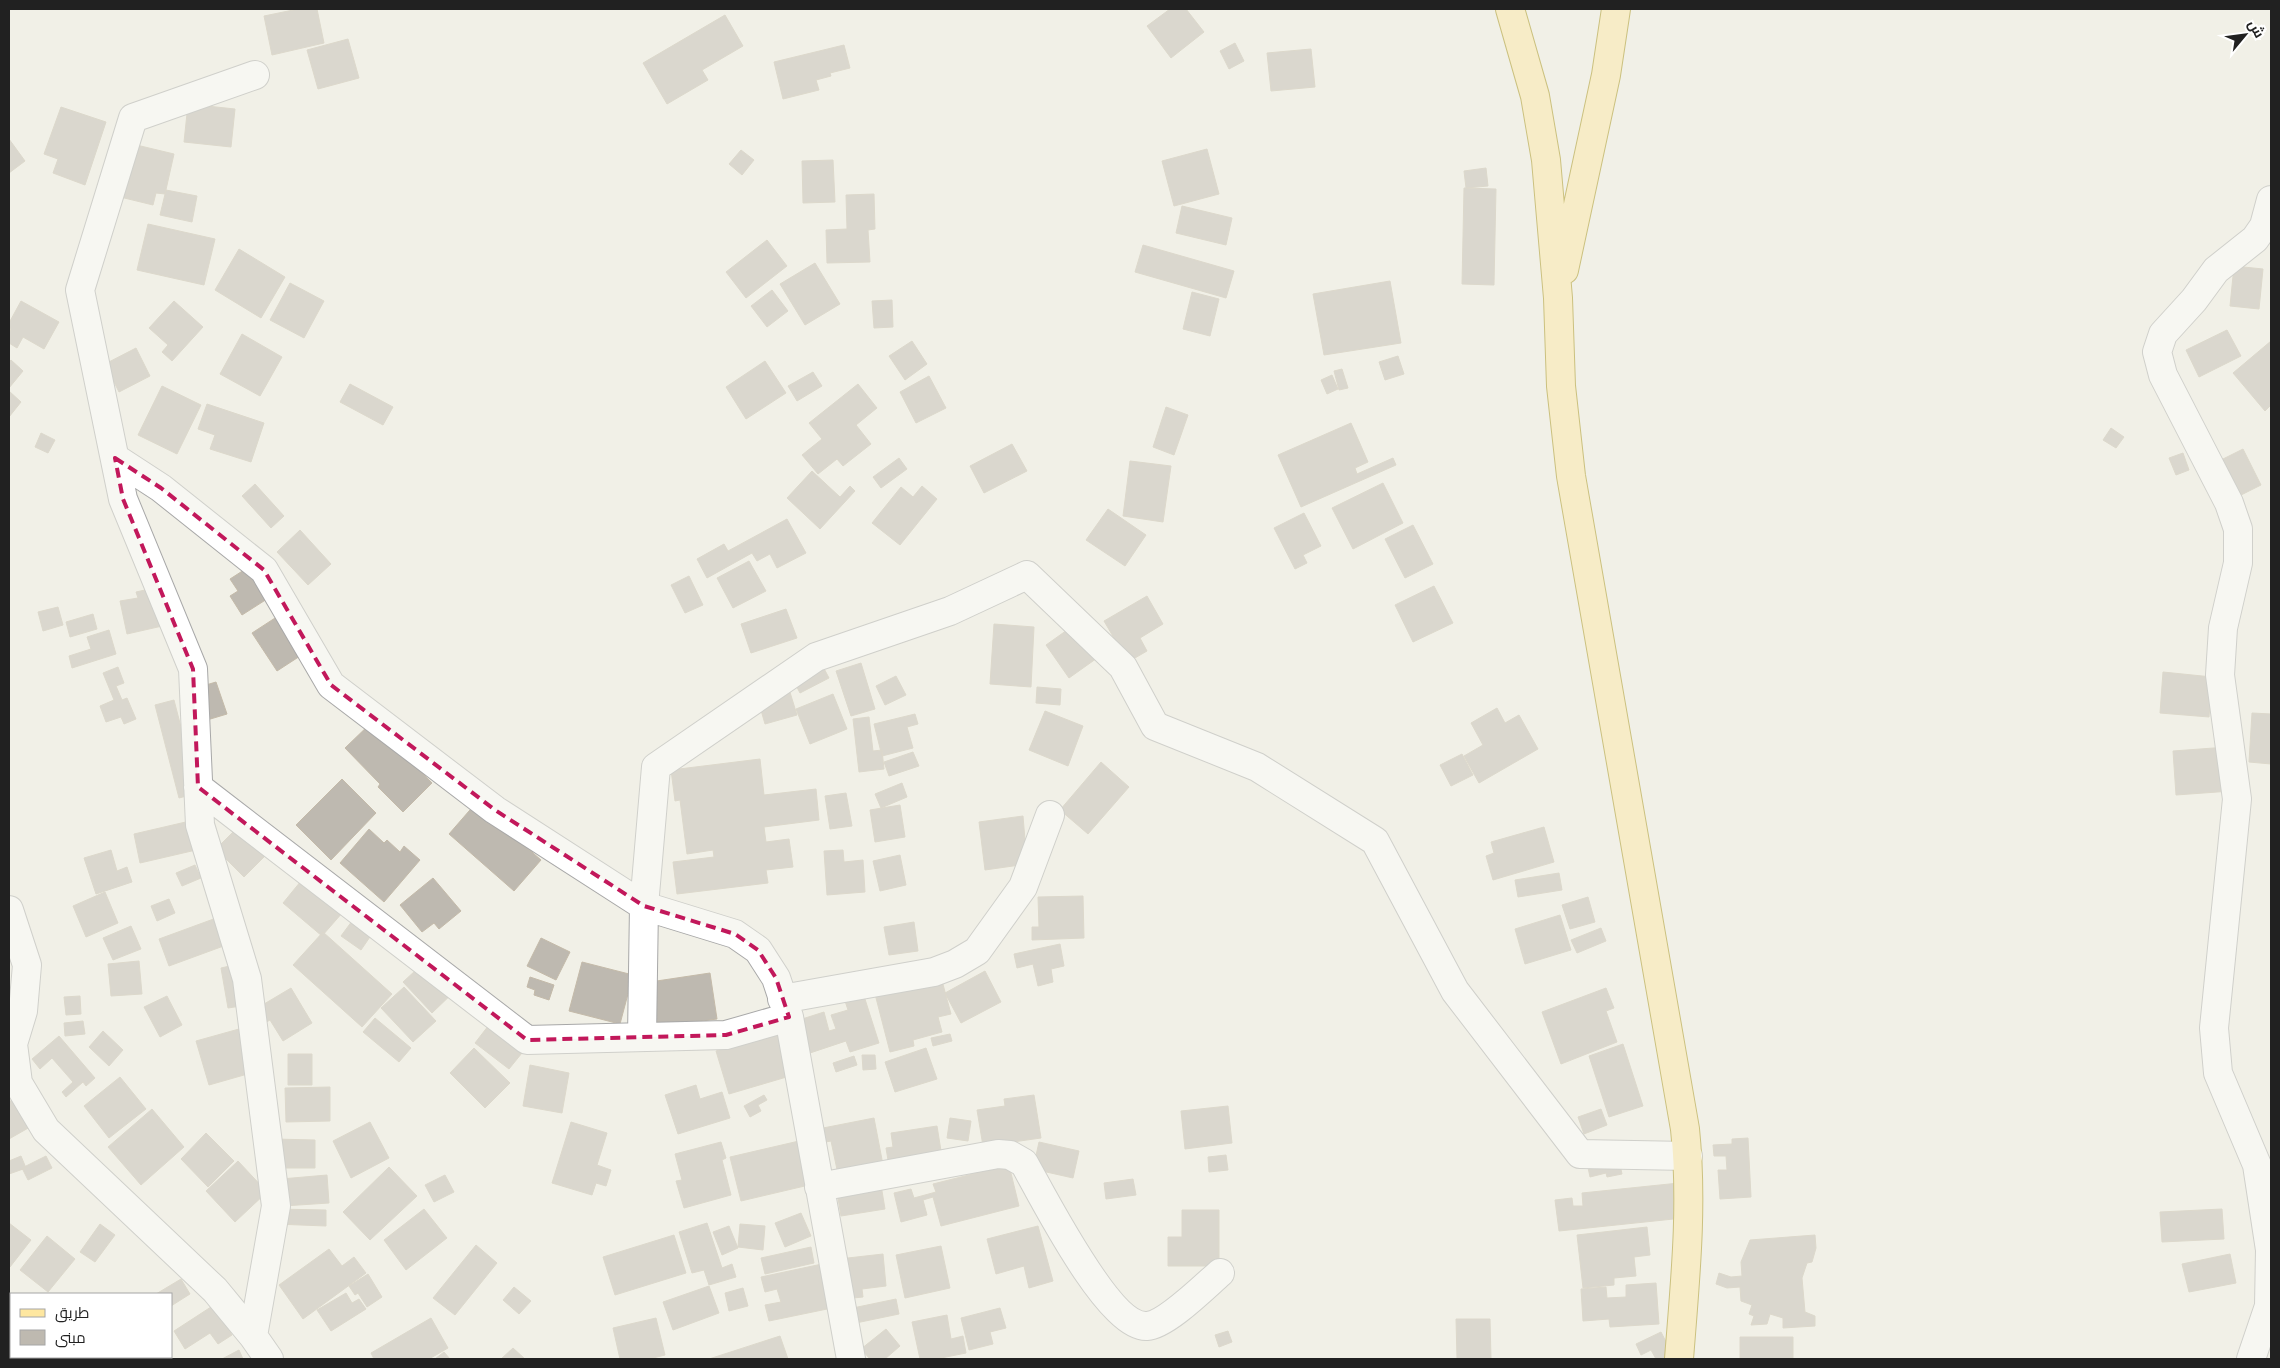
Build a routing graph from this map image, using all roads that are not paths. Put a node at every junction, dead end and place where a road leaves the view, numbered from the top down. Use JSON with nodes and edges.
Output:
{"nodes":[{"id":1,"x":1510,"y":9,"type":"edge"},
{"id":2,"x":1616,"y":9,"type":"edge"},
{"id":3,"x":255,"y":75,"type":"dead end"},
{"id":4,"x":2271,"y":200,"type":"edge"},
{"id":5,"x":1558,"y":298,"type":"junction"},
{"id":6,"x":115,"y":458,"type":"junction"},
{"id":7,"x":198,"y":787,"type":"junction"},
{"id":8,"x":1050,"y":815,"type":"dead end"},
{"id":9,"x":644,"y":906,"type":"junction"},
{"id":10,"x":9,"y":910,"type":"edge"},
{"id":11,"x":786,"y":1008,"type":"junction"},
{"id":12,"x":642,"y":1037,"type":"junction"},
{"id":13,"x":1688,"y":1156,"type":"junction"},
{"id":14,"x":819,"y":1187,"type":"junction"},
{"id":15,"x":1220,"y":1273,"type":"dead end"},
{"id":16,"x":253,"y":1336,"type":"junction"},
{"id":17,"x":269,"y":1359,"type":"edge"},
{"id":18,"x":851,"y":1359,"type":"edge"},
{"id":19,"x":1679,"y":1359,"type":"edge"},
{"id":20,"x":2251,"y":1359,"type":"edge"}],
"edges":[{"from":1,"to":5,"type":"main road"},
{"from":2,"to":5,"type":"main road"},
{"from":3,"to":6,"type":"street"},
{"from":4,"to":20,"type":"street"},
{"from":5,"to":13,"type":"main road"},
{"from":6,"to":7,"type":"street"},
{"from":6,"to":9,"type":"street"},
{"from":7,"to":12,"type":"street"},
{"from":7,"to":16,"type":"street"},
{"from":8,"to":11,"type":"street"},
{"from":9,"to":11,"type":"street"},
{"from":9,"to":12,"type":"street"},
{"from":9,"to":13,"type":"street"},
{"from":10,"to":16,"type":"street"},
{"from":11,"to":12,"type":"street"},
{"from":11,"to":14,"type":"street"},
{"from":13,"to":19,"type":"main road"},
{"from":14,"to":15,"type":"street"},
{"from":14,"to":18,"type":"street"},
{"from":16,"to":17,"type":"street"}]}
